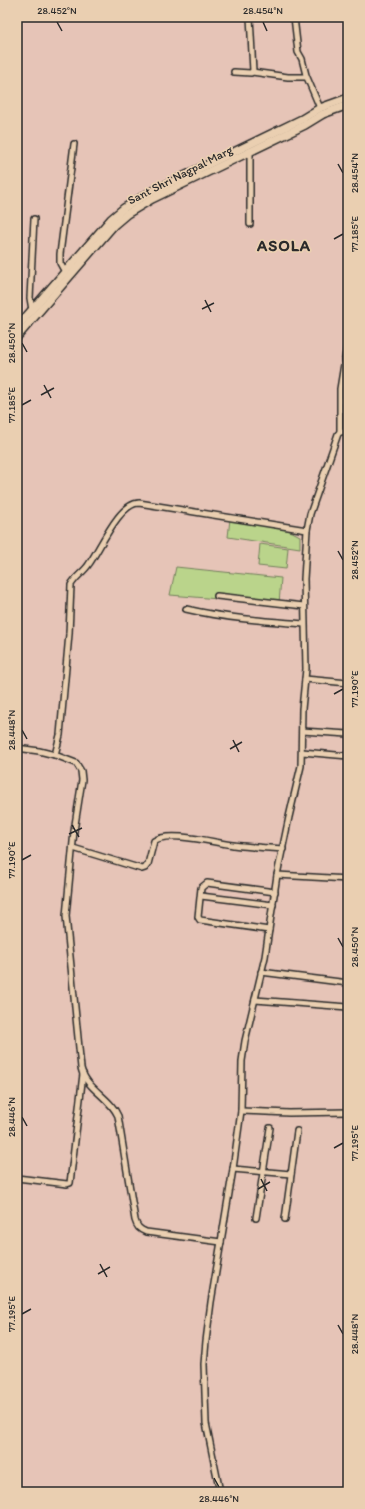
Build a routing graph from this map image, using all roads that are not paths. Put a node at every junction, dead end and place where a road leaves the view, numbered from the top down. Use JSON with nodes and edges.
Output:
{"nodes":[{"id":1,"x":250,"y":17,"type":"edge"},
{"id":2,"x":294,"y":17,"type":"edge"},
{"id":3,"x":234,"y":72,"type":"dead end"},
{"id":4,"x":252,"y":72,"type":"junction"},
{"id":5,"x":306,"y":77,"type":"junction"},
{"id":6,"x":348,"y":98,"type":"edge"},
{"id":7,"x":348,"y":105,"type":"edge"},
{"id":8,"x":320,"y":108,"type":"junction"},
{"id":9,"x":74,"y":144,"type":"dead end"},
{"id":10,"x":250,"y":151,"type":"junction"},
{"id":11,"x":34,"y":219,"type":"dead end"},
{"id":12,"x":250,"y":224,"type":"dead end"},
{"id":13,"x":65,"y":272,"type":"junction"},
{"id":14,"x":32,"y":310,"type":"junction"},
{"id":15,"x":17,"y":327,"type":"edge"},
{"id":16,"x":17,"y":337,"type":"edge"},
{"id":17,"x":348,"y":340,"type":"edge"},
{"id":18,"x":348,"y":431,"type":"edge"},
{"id":19,"x":340,"y":432,"type":"junction"},
{"id":20,"x":307,"y":530,"type":"junction"},
{"id":21,"x":216,"y":596,"type":"dead end"},
{"id":22,"x":304,"y":606,"type":"junction"},
{"id":23,"x":186,"y":609,"type":"dead end"},
{"id":24,"x":304,"y":624,"type":"junction"},
{"id":25,"x":305,"y":679,"type":"junction"},
{"id":26,"x":348,"y":683,"type":"edge"},
{"id":27,"x":302,"y":731,"type":"junction"},
{"id":28,"x":348,"y":734,"type":"edge"},
{"id":29,"x":17,"y":748,"type":"edge"},
{"id":30,"x":302,"y":752,"type":"junction"},
{"id":31,"x":55,"y":755,"type":"junction"},
{"id":32,"x":348,"y":756,"type":"edge"},
{"id":33,"x":73,"y":848,"type":"junction"},
{"id":34,"x":282,"y":849,"type":"junction"},
{"id":35,"x":277,"y":875,"type":"junction"},
{"id":36,"x":348,"y":880,"type":"edge"},
{"id":37,"x":275,"y":892,"type":"junction"},
{"id":38,"x":200,"y":896,"type":"junction"},
{"id":39,"x":273,"y":905,"type":"junction"},
{"id":40,"x":269,"y":930,"type":"junction"},
{"id":41,"x":261,"y":972,"type":"junction"},
{"id":42,"x":348,"y":983,"type":"edge"},
{"id":43,"x":255,"y":1000,"type":"junction"},
{"id":44,"x":348,"y":1007,"type":"edge"},
{"id":45,"x":83,"y":1074,"type":"junction"},
{"id":46,"x":241,"y":1111,"type":"junction"},
{"id":47,"x":348,"y":1112,"type":"edge"},
{"id":48,"x":270,"y":1128,"type":"dead end"},
{"id":49,"x":297,"y":1131,"type":"dead end"},
{"id":50,"x":233,"y":1169,"type":"junction"},
{"id":51,"x":263,"y":1172,"type":"junction"},
{"id":52,"x":291,"y":1174,"type":"junction"},
{"id":53,"x":17,"y":1178,"type":"edge"},
{"id":54,"x":256,"y":1218,"type":"dead end"},
{"id":55,"x":285,"y":1219,"type":"dead end"},
{"id":56,"x":220,"y":1242,"type":"junction"},
{"id":57,"x":220,"y":1492,"type":"edge"}],
"edges":[{"from":1,"to":4,"type":"street"},
{"from":2,"to":5,"type":"street"},
{"from":3,"to":4,"type":"street"},
{"from":4,"to":5,"type":"street"},
{"from":5,"to":8,"type":"street"},
{"from":6,"to":8,"type":"main road","name":"Sant Shri Nagpal Marg"},
{"from":7,"to":10,"type":"main road","name":"Sant Shri Nagpal Marg"},
{"from":8,"to":13,"type":"main road","name":"Sant Shri Nagpal Marg"},
{"from":9,"to":13,"type":"street"},
{"from":10,"to":12,"type":"street"},
{"from":10,"to":16,"type":"main road","name":"Sant Shri Nagpal Marg"},
{"from":11,"to":14,"type":"street"},
{"from":13,"to":14,"type":"main road","name":"Sant Shri Nagpal Marg"},
{"from":14,"to":15,"type":"main road","name":"Sant Shri Nagpal Marg"},
{"from":17,"to":19,"type":"street"},
{"from":18,"to":19,"type":"street"},
{"from":19,"to":20,"type":"street"},
{"from":20,"to":22,"type":"street"},
{"from":20,"to":31,"type":"street"},
{"from":21,"to":22,"type":"street"},
{"from":22,"to":24,"type":"street"},
{"from":23,"to":24,"type":"street"},
{"from":24,"to":25,"type":"street"},
{"from":25,"to":26,"type":"street"},
{"from":25,"to":27,"type":"street"},
{"from":27,"to":28,"type":"street"},
{"from":27,"to":30,"type":"street"},
{"from":29,"to":31,"type":"street"},
{"from":30,"to":32,"type":"street"},
{"from":30,"to":34,"type":"street"},
{"from":31,"to":33,"type":"street"},
{"from":33,"to":34,"type":"street"},
{"from":33,"to":45,"type":"street"},
{"from":34,"to":35,"type":"street"},
{"from":35,"to":36,"type":"street"},
{"from":35,"to":37,"type":"street"},
{"from":37,"to":38,"type":"street"},
{"from":37,"to":39,"type":"street"},
{"from":38,"to":39,"type":"street"},
{"from":38,"to":40,"type":"street"},
{"from":39,"to":40,"type":"street"},
{"from":40,"to":41,"type":"street"},
{"from":41,"to":42,"type":"street"},
{"from":41,"to":43,"type":"street"},
{"from":43,"to":44,"type":"street"},
{"from":43,"to":46,"type":"street"},
{"from":45,"to":53,"type":"street"},
{"from":45,"to":56,"type":"street"},
{"from":46,"to":47,"type":"street"},
{"from":46,"to":50,"type":"street"},
{"from":48,"to":51,"type":"street"},
{"from":49,"to":52,"type":"street"},
{"from":50,"to":51,"type":"street"},
{"from":50,"to":56,"type":"street"},
{"from":51,"to":52,"type":"street"},
{"from":51,"to":54,"type":"street"},
{"from":52,"to":55,"type":"street"},
{"from":56,"to":57,"type":"street"}]}
